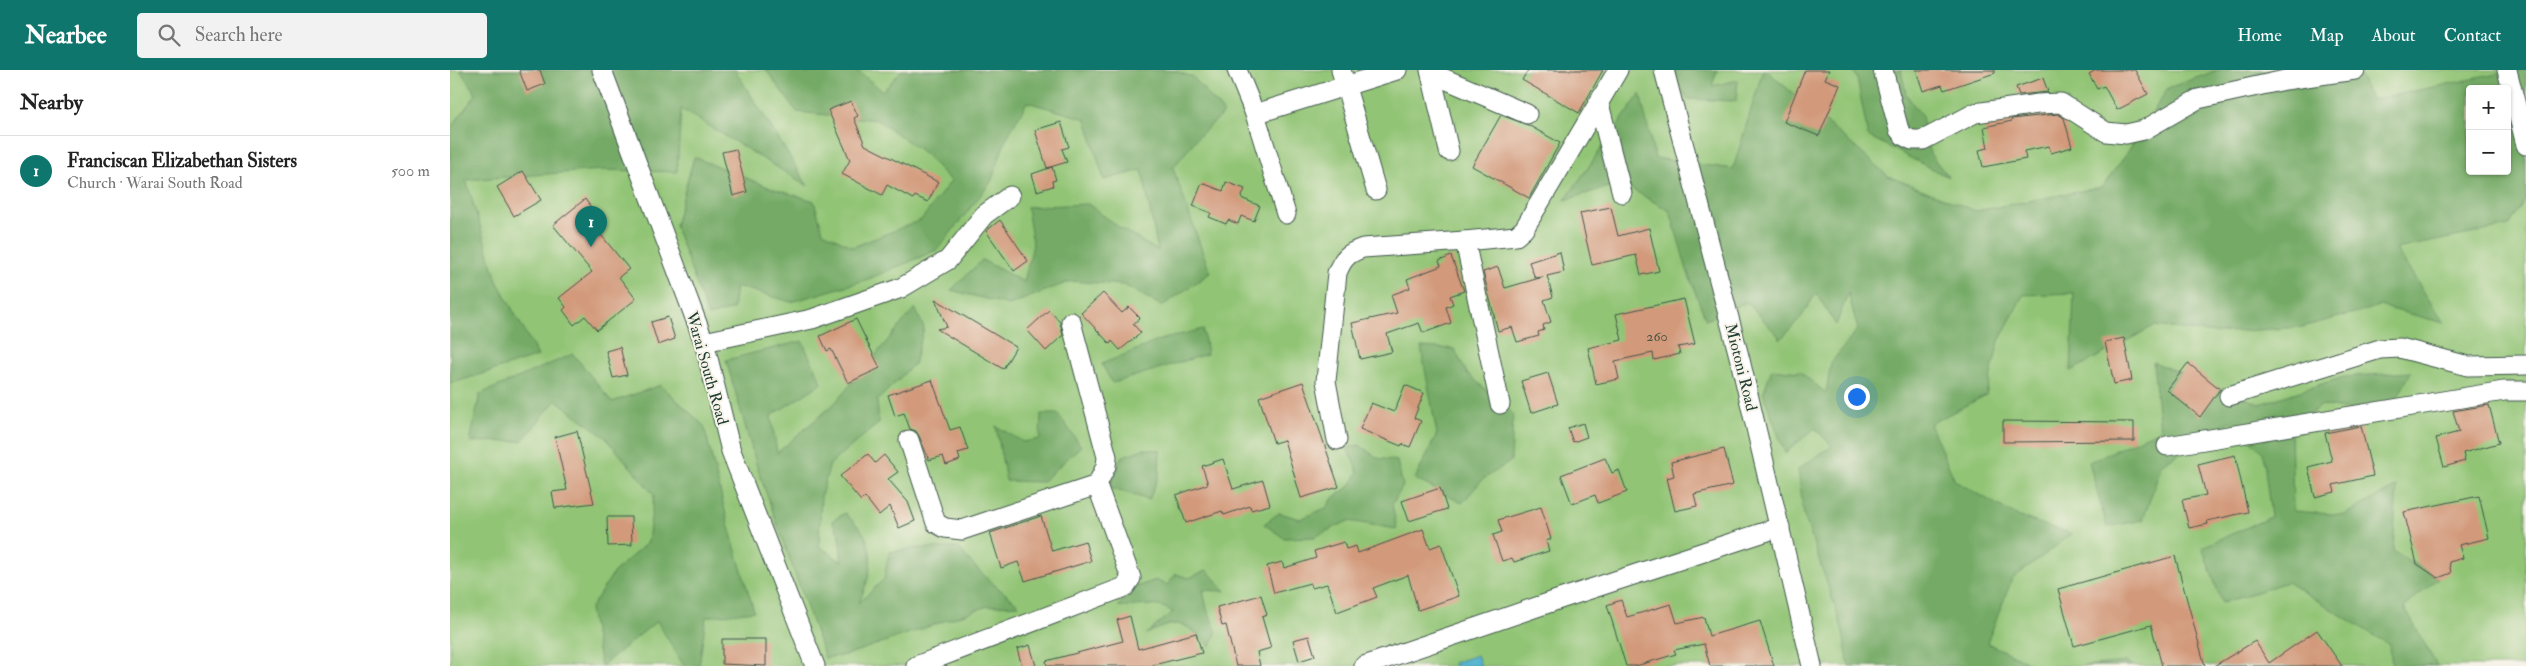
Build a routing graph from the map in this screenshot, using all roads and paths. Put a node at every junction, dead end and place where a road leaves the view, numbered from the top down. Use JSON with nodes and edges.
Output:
{"nodes":[{"id":1,"x":602,"y":70,"type":"edge"},
{"id":2,"x":1237,"y":70,"type":"edge"},
{"id":3,"x":1397,"y":70,"type":"edge"},
{"id":4,"x":1618,"y":70,"type":"edge"},
{"id":5,"x":1664,"y":70,"type":"edge"},
{"id":6,"x":1883,"y":70,"type":"edge"},
{"id":7,"x":2355,"y":70,"type":"edge"},
{"id":8,"x":2507,"y":70,"type":"edge"},
{"id":9,"x":1431,"y":71,"type":"edge"},
{"id":10,"x":1344,"y":78,"type":"edge"},
{"id":11,"x":1598,"y":104,"type":"junction"},
{"id":12,"x":1255,"y":114,"type":"junction"},
{"id":13,"x":1526,"y":114,"type":"dead end"},
{"id":14,"x":2526,"y":145,"type":"edge"},
{"id":15,"x":1449,"y":151,"type":"dead end"},
{"id":16,"x":1376,"y":190,"type":"dead end"},
{"id":17,"x":1622,"y":193,"type":"dead end"},
{"id":18,"x":1010,"y":196,"type":"dead end"},
{"id":19,"x":1286,"y":214,"type":"dead end"},
{"id":20,"x":1465,"y":241,"type":"junction"},
{"id":21,"x":1071,"y":322,"type":"dead end"},
{"id":22,"x":704,"y":342,"type":"junction"},
{"id":23,"x":2526,"y":365,"type":"edge"},
{"id":24,"x":2526,"y":391,"type":"edge"},
{"id":25,"x":2229,"y":396,"type":"dead end"},
{"id":26,"x":1500,"y":404,"type":"dead end"},
{"id":27,"x":909,"y":440,"type":"dead end"},
{"id":28,"x":1337,"y":440,"type":"dead end"},
{"id":29,"x":2167,"y":446,"type":"dead end"},
{"id":30,"x":1097,"y":485,"type":"junction"},
{"id":31,"x":1780,"y":527,"type":"junction"},
{"id":32,"x":815,"y":666,"type":"edge"},
{"id":33,"x":916,"y":666,"type":"edge"},
{"id":34,"x":1364,"y":666,"type":"edge"},
{"id":35,"x":1812,"y":666,"type":"edge"}],
"edges":[{"from":1,"to":22,"type":"street","name":"Warai South Road"},
{"from":2,"to":12,"type":"street"},
{"from":3,"to":10,"type":"street"},
{"from":4,"to":11,"type":"street"},
{"from":5,"to":31,"type":"street","name":"Miotoni Road"},
{"from":6,"to":7,"type":"street"},
{"from":8,"to":14,"type":"street"},
{"from":9,"to":13,"type":"street"},
{"from":9,"to":15,"type":"street"},
{"from":10,"to":12,"type":"street"},
{"from":10,"to":16,"type":"street"},
{"from":11,"to":17,"type":"street"},
{"from":11,"to":20,"type":"street"},
{"from":12,"to":19,"type":"street"},
{"from":18,"to":22,"type":"street"},
{"from":20,"to":26,"type":"street"},
{"from":20,"to":28,"type":"street"},
{"from":21,"to":30,"type":"street"},
{"from":22,"to":32,"type":"street","name":"Warai South Road"},
{"from":23,"to":25,"type":"street"},
{"from":24,"to":29,"type":"street"},
{"from":27,"to":30,"type":"street"},
{"from":30,"to":33,"type":"street"},
{"from":31,"to":34,"type":"street"},
{"from":31,"to":35,"type":"street","name":"Miotoni Road"}]}
